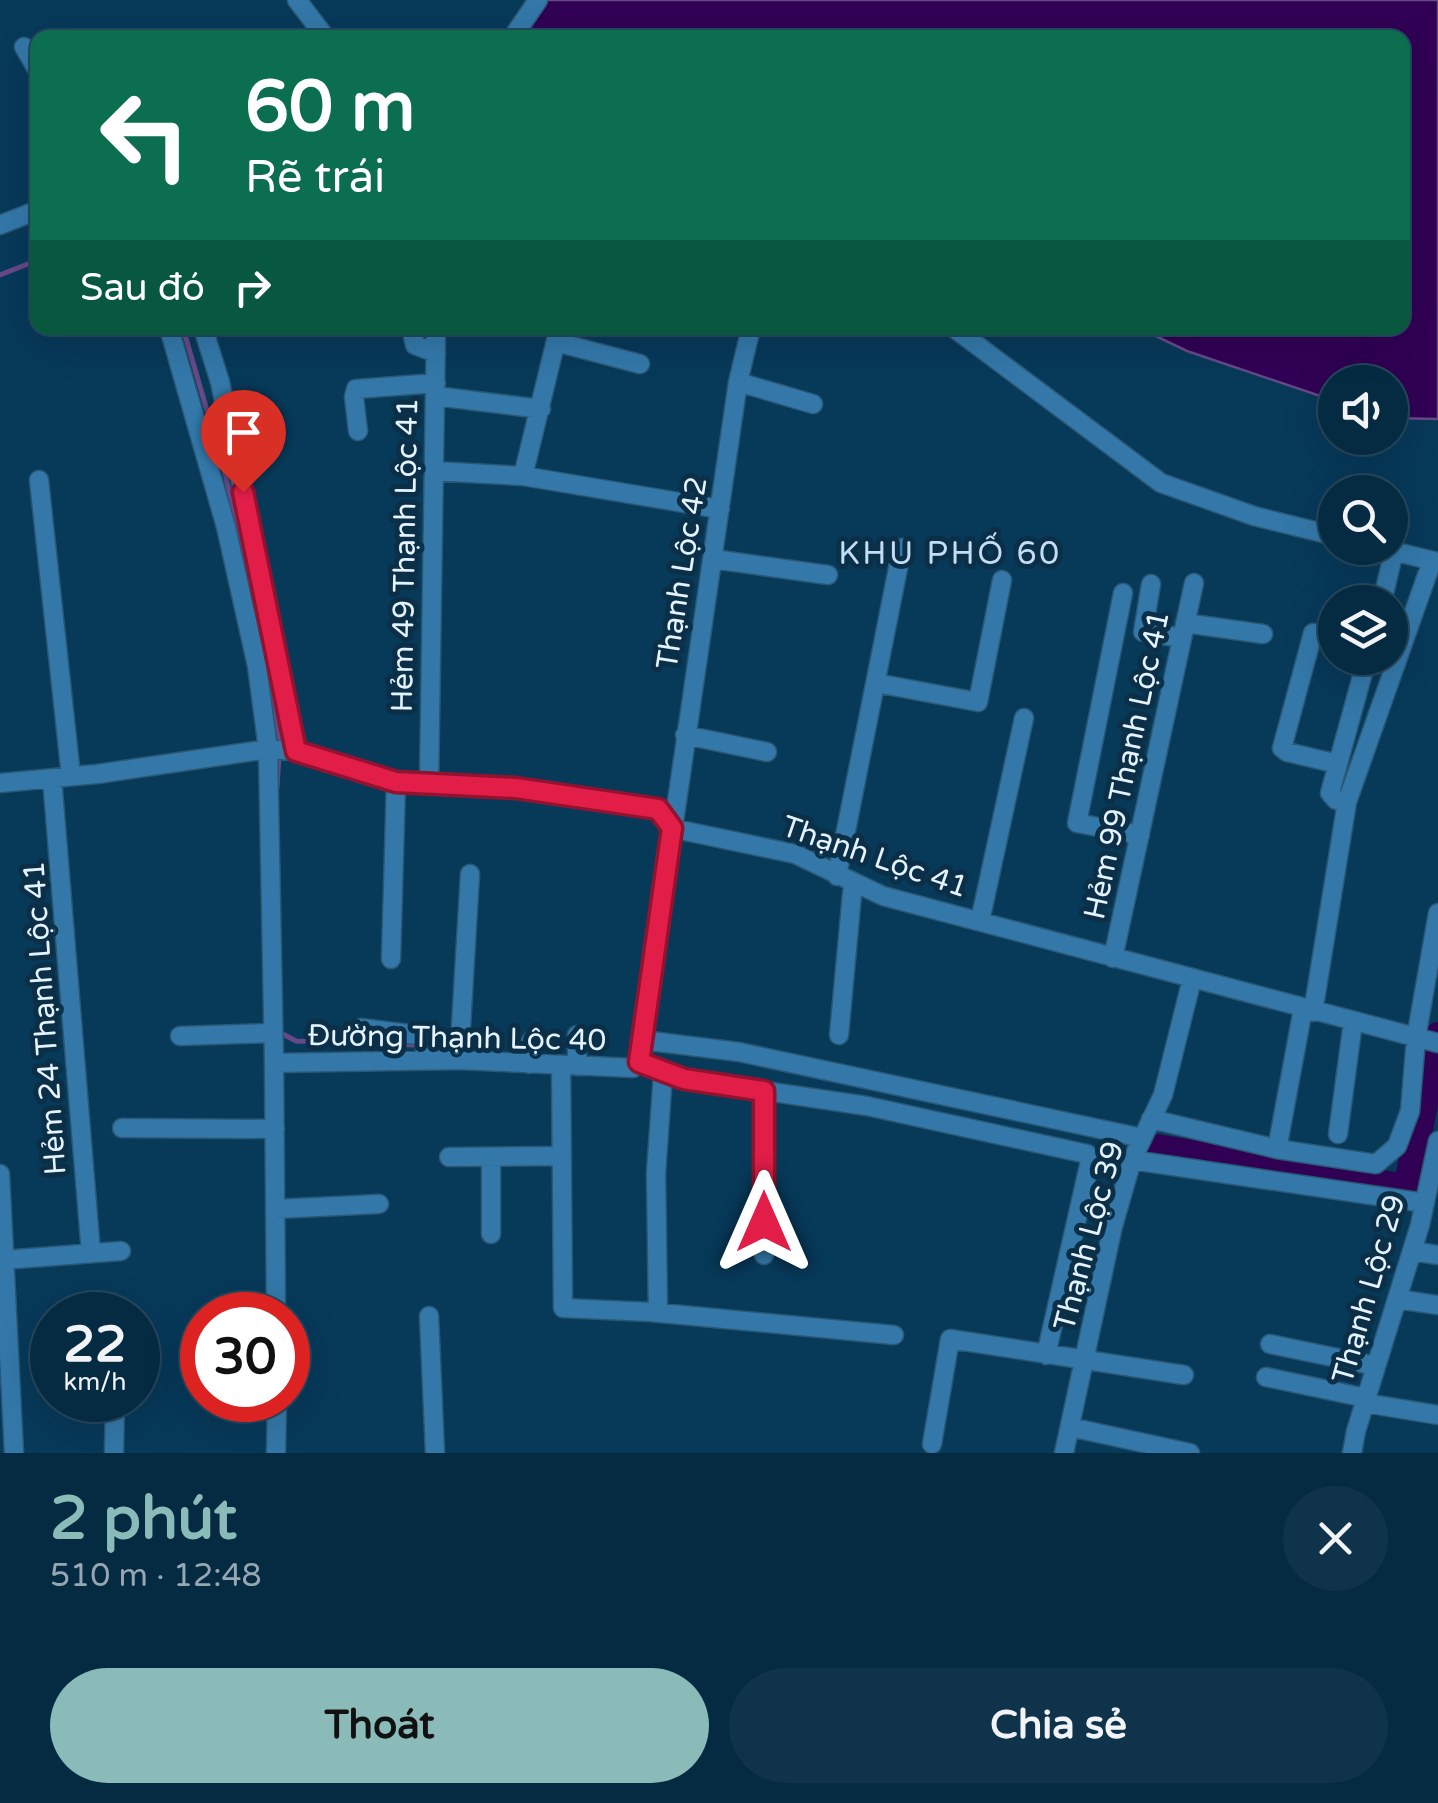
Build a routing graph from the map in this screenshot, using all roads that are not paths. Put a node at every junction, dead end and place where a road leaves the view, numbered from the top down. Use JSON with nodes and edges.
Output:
{"nodes":[{"id":1,"x":296,"y":0,"type":"edge"},
{"id":2,"x":538,"y":0,"type":"edge"},
{"id":3,"x":320,"y":30,"type":"edge"},
{"id":4,"x":517,"y":30,"type":"edge"},
{"id":5,"x":24,"y":47,"type":"dead end"},
{"id":6,"x":30,"y":58,"type":"edge"},
{"id":7,"x":30,"y":213,"type":"edge"},
{"id":8,"x":0,"y":225,"type":"edge"},
{"id":9,"x":171,"y":335,"type":"edge"},
{"id":10,"x":205,"y":335,"type":"edge"},
{"id":11,"x":413,"y":335,"type":"edge"},
{"id":12,"x":436,"y":335,"type":"edge"},
{"id":13,"x":557,"y":335,"type":"edge"},
{"id":14,"x":749,"y":335,"type":"edge"},
{"id":15,"x":963,"y":335,"type":"edge"},
{"id":16,"x":436,"y":353,"type":"junction"},
{"id":17,"x":640,"y":364,"type":"dead end"},
{"id":18,"x":738,"y":382,"type":"junction"},
{"id":19,"x":436,"y":390,"type":"junction"},
{"id":20,"x":814,"y":404,"type":"dead end"},
{"id":21,"x":541,"y":408,"type":"junction"},
{"id":22,"x":358,"y":431,"type":"dead end"},
{"id":23,"x":434,"y":471,"type":"junction"},
{"id":24,"x":523,"y":476,"type":"junction"},
{"id":25,"x":39,"y":480,"type":"dead end"},
{"id":26,"x":720,"y":509,"type":"junction"},
{"id":27,"x":1318,"y":532,"type":"edge"},
{"id":28,"x":902,"y":548,"type":"dead end"},
{"id":29,"x":1408,"y":554,"type":"edge"},
{"id":30,"x":712,"y":559,"type":"junction"},
{"id":31,"x":1435,"y":561,"type":"edge"},
{"id":32,"x":828,"y":574,"type":"dead end"},
{"id":33,"x":1002,"y":580,"type":"dead end"},
{"id":34,"x":1151,"y":584,"type":"dead end"},
{"id":35,"x":1194,"y":584,"type":"dead end"},
{"id":36,"x":1123,"y":592,"type":"dead end"},
{"id":37,"x":1184,"y":630,"type":"junction"},
{"id":38,"x":1313,"y":633,"type":"dead end"},
{"id":39,"x":1263,"y":634,"type":"dead end"},
{"id":40,"x":1362,"y":675,"type":"edge"},
{"id":41,"x":876,"y":683,"type":"junction"},
{"id":42,"x":1024,"y":718,"type":"dead end"},
{"id":43,"x":686,"y":735,"type":"junction"},
{"id":44,"x":268,"y":748,"type":"junction"},
{"id":45,"x":296,"y":751,"type":"junction"},
{"id":46,"x":766,"y":752,"type":"dead end"},
{"id":47,"x":1338,"y":764,"type":"junction"},
{"id":48,"x":62,"y":777,"type":"junction"},
{"id":49,"x":396,"y":782,"type":"junction"},
{"id":50,"x":0,"y":783,"type":"edge"},
{"id":51,"x":429,"y":784,"type":"junction"},
{"id":52,"x":1347,"y":802,"type":"junction"},
{"id":53,"x":672,"y":828,"type":"junction"},
{"id":54,"x":1140,"y":835,"type":"junction"},
{"id":55,"x":470,"y":874,"type":"dead end"},
{"id":56,"x":845,"y":880,"type":"junction"},
{"id":57,"x":1438,"y":912,"type":"edge"},
{"id":58,"x":980,"y":921,"type":"junction"},
{"id":59,"x":1113,"y":958,"type":"junction"},
{"id":60,"x":391,"y":959,"type":"dead end"},
{"id":61,"x":1192,"y":979,"type":"junction"},
{"id":62,"x":1308,"y":1011,"type":"junction"},
{"id":63,"x":1353,"y":1022,"type":"junction"},
{"id":64,"x":361,"y":1028,"type":"dead end"},
{"id":65,"x":272,"y":1033,"type":"junction"},
{"id":66,"x":577,"y":1035,"type":"dead end"},
{"id":67,"x":839,"y":1035,"type":"dead end"},
{"id":68,"x":180,"y":1036,"type":"dead end"},
{"id":69,"x":642,"y":1040,"type":"junction"},
{"id":70,"x":1426,"y":1040,"type":"edge"},
{"id":71,"x":531,"y":1042,"type":"dead end"},
{"id":72,"x":459,"y":1050,"type":"junction"},
{"id":73,"x":425,"y":1060,"type":"junction"},
{"id":74,"x":639,"y":1062,"type":"junction"},
{"id":75,"x":274,"y":1063,"type":"junction"},
{"id":76,"x":528,"y":1064,"type":"junction"},
{"id":77,"x":569,"y":1066,"type":"junction"},
{"id":78,"x":663,"y":1074,"type":"junction"},
{"id":79,"x":764,"y":1091,"type":"junction"},
{"id":80,"x":1152,"y":1119,"type":"junction"},
{"id":81,"x":122,"y":1128,"type":"dead end"},
{"id":82,"x":275,"y":1129,"type":"junction"},
{"id":83,"x":1338,"y":1134,"type":"dead end"},
{"id":84,"x":1142,"y":1138,"type":"junction"},
{"id":85,"x":1438,"y":1141,"type":"edge"},
{"id":86,"x":1277,"y":1148,"type":"junction"},
{"id":87,"x":490,"y":1156,"type":"junction"},
{"id":88,"x":562,"y":1156,"type":"junction"},
{"id":89,"x":449,"y":1157,"type":"dead end"},
{"id":90,"x":1132,"y":1160,"type":"junction"},
{"id":91,"x":0,"y":1174,"type":"edge"},
{"id":92,"x":1425,"y":1203,"type":"junction"},
{"id":93,"x":379,"y":1204,"type":"dead end"},
{"id":94,"x":276,"y":1209,"type":"junction"},
{"id":95,"x":492,"y":1234,"type":"dead end"},
{"id":96,"x":120,"y":1251,"type":"dead end"},
{"id":97,"x":1412,"y":1251,"type":"junction"},
{"id":98,"x":91,"y":1253,"type":"junction"},
{"id":99,"x":764,"y":1255,"type":"dead end"},
{"id":100,"x":1438,"y":1255,"type":"edge"},
{"id":101,"x":3,"y":1260,"type":"junction"},
{"id":102,"x":276,"y":1292,"type":"edge"},
{"id":103,"x":1397,"y":1298,"type":"junction"},
{"id":104,"x":1438,"y":1305,"type":"edge"},
{"id":105,"x":658,"y":1313,"type":"junction"},
{"id":106,"x":429,"y":1316,"type":"dead end"},
{"id":107,"x":894,"y":1336,"type":"dead end"},
{"id":108,"x":1270,"y":1344,"type":"dead end"},
{"id":109,"x":1046,"y":1355,"type":"junction"},
{"id":110,"x":1085,"y":1362,"type":"junction"},
{"id":111,"x":1376,"y":1366,"type":"junction"},
{"id":112,"x":1184,"y":1375,"type":"dead end"},
{"id":113,"x":1266,"y":1377,"type":"dead end"},
{"id":114,"x":1365,"y":1401,"type":"junction"},
{"id":115,"x":1438,"y":1415,"type":"edge"},
{"id":116,"x":115,"y":1422,"type":"edge"},
{"id":117,"x":276,"y":1422,"type":"edge"},
{"id":118,"x":1070,"y":1427,"type":"junction"},
{"id":119,"x":9,"y":1442,"type":"edge"},
{"id":120,"x":932,"y":1444,"type":"dead end"},
{"id":121,"x":114,"y":1453,"type":"edge"},
{"id":122,"x":276,"y":1453,"type":"edge"},
{"id":123,"x":435,"y":1453,"type":"edge"},
{"id":124,"x":1064,"y":1453,"type":"edge"},
{"id":125,"x":1190,"y":1453,"type":"edge"},
{"id":126,"x":1352,"y":1453,"type":"edge"}],
"edges":[{"from":1,"to":3,"type":"street"},
{"from":2,"to":4,"type":"street"},
{"from":5,"to":6,"type":"street"},
{"from":7,"to":8,"type":"street"},
{"from":9,"to":44,"type":"street","name":"Đường Thạnh Lộc 40"},
{"from":10,"to":45,"type":"street"},
{"from":11,"to":16,"type":"street"},
{"from":12,"to":16,"type":"street","name":"Hẻm 49 Thạnh Lộc 41"},
{"from":13,"to":17,"type":"street"},
{"from":13,"to":21,"type":"street"},
{"from":14,"to":18,"type":"street","name":"Thạnh Lộc 42"},
{"from":15,"to":27,"type":"street"},
{"from":16,"to":19,"type":"street","name":"Hẻm 49 Thạnh Lộc 41"},
{"from":18,"to":20,"type":"street"},
{"from":18,"to":26,"type":"street","name":"Thạnh Lộc 42"},
{"from":19,"to":21,"type":"street"},
{"from":19,"to":22,"type":"street"},
{"from":19,"to":23,"type":"street","name":"Hẻm 49 Thạnh Lộc 41"},
{"from":21,"to":24,"type":"street"},
{"from":23,"to":24,"type":"street"},
{"from":23,"to":51,"type":"street","name":"Hẻm 49 Thạnh Lộc 41"},
{"from":24,"to":26,"type":"street"},
{"from":25,"to":48,"type":"street","name":"Hẻm 24 Thạnh Lộc 41"},
{"from":26,"to":30,"type":"street","name":"Thạnh Lộc 42"},
{"from":28,"to":41,"type":"street"},
{"from":29,"to":31,"type":"street"},
{"from":30,"to":32,"type":"street"},
{"from":30,"to":43,"type":"street","name":"Thạnh Lộc 42"},
{"from":31,"to":52,"type":"street"},
{"from":33,"to":41,"type":"street"},
{"from":34,"to":37,"type":"street"},
{"from":35,"to":37,"type":"street","name":"Hẻm 99 Thạnh Lộc 41"},
{"from":36,"to":54,"type":"street"},
{"from":37,"to":39,"type":"street"},
{"from":37,"to":54,"type":"street","name":"Hẻm 99 Thạnh Lộc 41"},
{"from":38,"to":47,"type":"street"},
{"from":40,"to":47,"type":"street"},
{"from":41,"to":56,"type":"street"},
{"from":42,"to":58,"type":"street"},
{"from":43,"to":46,"type":"street"},
{"from":43,"to":53,"type":"street","name":"Thạnh Lộc 42"},
{"from":44,"to":45,"type":"street","name":"Thạnh Lộc 41"},
{"from":44,"to":48,"type":"street"},
{"from":44,"to":65,"type":"street","name":"Đường Thạnh Lộc 40"},
{"from":45,"to":49,"type":"street","name":"Thạnh Lộc 41"},
{"from":47,"to":52,"type":"street"},
{"from":48,"to":50,"type":"street"},
{"from":48,"to":98,"type":"street","name":"Hẻm 24 Thạnh Lộc 41"},
{"from":49,"to":51,"type":"street","name":"Thạnh Lộc 41"},
{"from":49,"to":60,"type":"street"},
{"from":51,"to":53,"type":"street","name":"Thạnh Lộc 41"},
{"from":52,"to":62,"type":"street"},
{"from":53,"to":56,"type":"street","name":"Thạnh Lộc 41"},
{"from":53,"to":69,"type":"street","name":"Đường Thạnh Lộc 40"},
{"from":54,"to":59,"type":"street","name":"Hẻm 99 Thạnh Lộc 41"},
{"from":55,"to":72,"type":"street"},
{"from":56,"to":58,"type":"street","name":"Thạnh Lộc 41"},
{"from":56,"to":67,"type":"street"},
{"from":57,"to":70,"type":"street"},
{"from":58,"to":59,"type":"street","name":"Thạnh Lộc 41"},
{"from":59,"to":61,"type":"street","name":"Thạnh Lộc 41"},
{"from":61,"to":62,"type":"street","name":"Thạnh Lộc 41"},
{"from":61,"to":80,"type":"street","name":"Thạnh Lộc 39"},
{"from":62,"to":63,"type":"street","name":"Thạnh Lộc 41"},
{"from":62,"to":86,"type":"street"},
{"from":63,"to":70,"type":"street","name":"Thạnh Lộc 41"},
{"from":63,"to":83,"type":"street"},
{"from":64,"to":73,"type":"street"},
{"from":65,"to":68,"type":"street"},
{"from":65,"to":75,"type":"street","name":"Đường Thạnh Lộc 40"},
{"from":66,"to":77,"type":"street"},
{"from":69,"to":74,"type":"street","name":"Đường Thạnh Lộc 40"},
{"from":69,"to":84,"type":"street"},
{"from":70,"to":86,"type":"street"},
{"from":71,"to":76,"type":"street"},
{"from":72,"to":73,"type":"street","name":"Đường Thạnh Lộc 40"},
{"from":72,"to":76,"type":"street","name":"Đường Thạnh Lộc 40"},
{"from":73,"to":75,"type":"street","name":"Đường Thạnh Lộc 40"},
{"from":74,"to":77,"type":"street","name":"Đường Thạnh Lộc 40"},
{"from":74,"to":78,"type":"street"},
{"from":75,"to":82,"type":"street","name":"Đường Thạnh Lộc 40"},
{"from":76,"to":77,"type":"street","name":"Đường Thạnh Lộc 40"},
{"from":77,"to":88,"type":"street"},
{"from":78,"to":79,"type":"street"},
{"from":78,"to":105,"type":"street"},
{"from":79,"to":99,"type":"street"},
{"from":79,"to":109,"type":"street"},
{"from":80,"to":84,"type":"street","name":"Thạnh Lộc 39"},
{"from":80,"to":86,"type":"street"},
{"from":81,"to":82,"type":"street"},
{"from":82,"to":94,"type":"street","name":"Đường Thạnh Lộc 40"},
{"from":84,"to":90,"type":"street","name":"Thạnh Lộc 39"},
{"from":85,"to":92,"type":"street","name":"Thạnh Lộc 29"},
{"from":87,"to":88,"type":"street"},
{"from":87,"to":89,"type":"street"},
{"from":87,"to":95,"type":"street"},
{"from":88,"to":105,"type":"street"},
{"from":90,"to":92,"type":"street"},
{"from":90,"to":110,"type":"street","name":"Thạnh Lộc 39"},
{"from":91,"to":101,"type":"street"},
{"from":92,"to":97,"type":"street","name":"Thạnh Lộc 29"},
{"from":93,"to":94,"type":"street"},
{"from":94,"to":102,"type":"street","name":"Đường Thạnh Lộc 40"},
{"from":96,"to":98,"type":"street"},
{"from":97,"to":100,"type":"street"},
{"from":97,"to":103,"type":"street","name":"Thạnh Lộc 29"},
{"from":98,"to":101,"type":"street"},
{"from":101,"to":119,"type":"street"},
{"from":103,"to":104,"type":"street"},
{"from":103,"to":111,"type":"street","name":"Thạnh Lộc 29"},
{"from":105,"to":107,"type":"street"},
{"from":106,"to":123,"type":"street"},
{"from":108,"to":111,"type":"street"},
{"from":109,"to":110,"type":"street"},
{"from":109,"to":120,"type":"street"},
{"from":110,"to":112,"type":"street"},
{"from":110,"to":118,"type":"street","name":"Thạnh Lộc 39"},
{"from":111,"to":114,"type":"street","name":"Thạnh Lộc 29"},
{"from":113,"to":114,"type":"street"},
{"from":114,"to":115,"type":"street"},
{"from":114,"to":126,"type":"street","name":"Thạnh Lộc 29"},
{"from":116,"to":121,"type":"street"},
{"from":117,"to":122,"type":"street"},
{"from":118,"to":124,"type":"street","name":"Thạnh Lộc 39"},
{"from":118,"to":125,"type":"street"}]}
